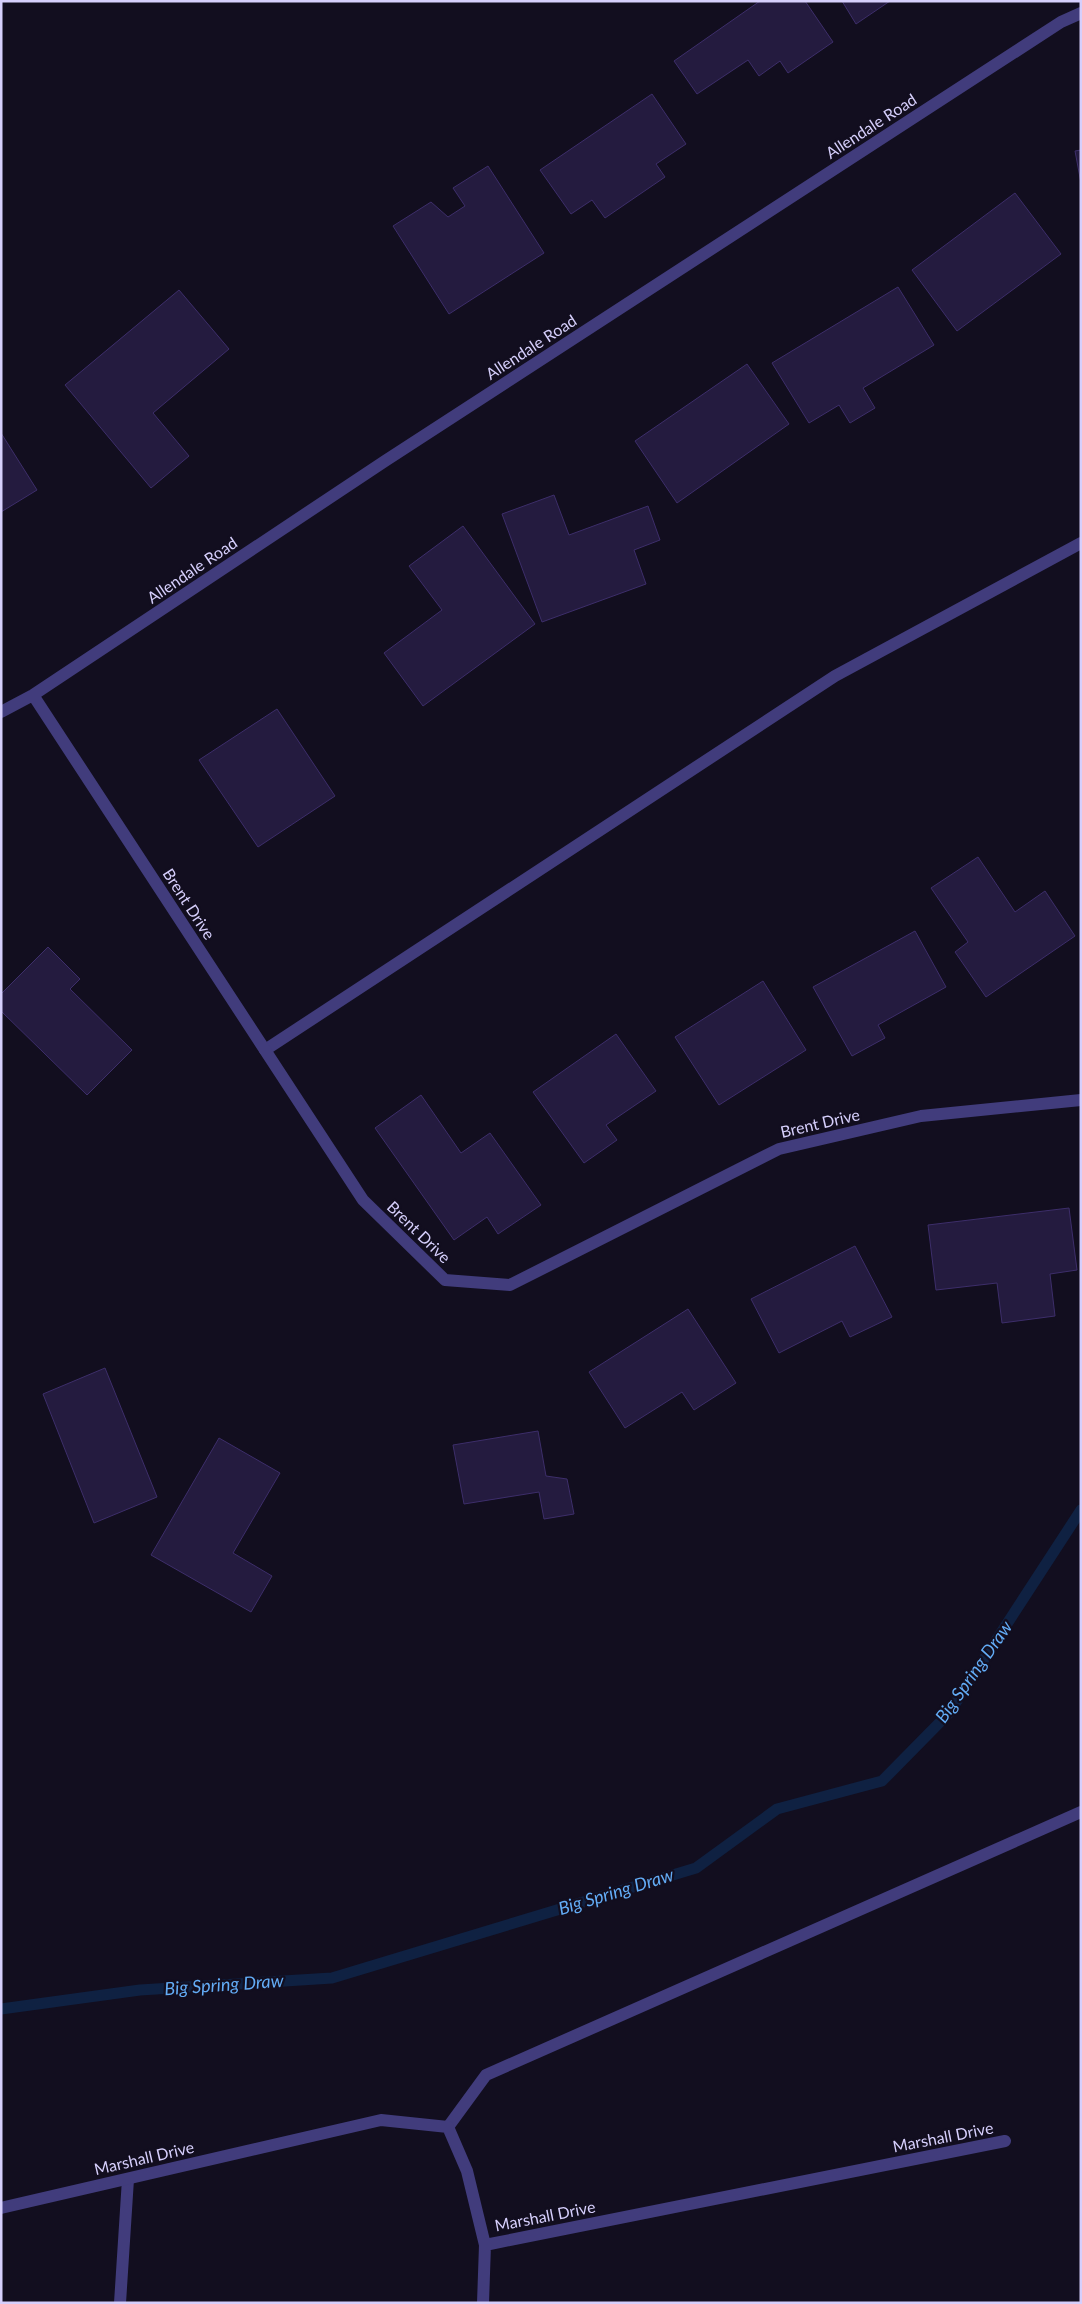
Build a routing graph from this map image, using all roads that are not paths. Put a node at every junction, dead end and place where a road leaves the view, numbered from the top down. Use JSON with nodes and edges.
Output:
{"nodes":[{"id":1,"x":1081,"y":13,"type":"edge"},
{"id":2,"x":1081,"y":542,"type":"edge"},
{"id":3,"x":33,"y":695,"type":"junction"},
{"id":4,"x":1,"y":712,"type":"edge"},
{"id":5,"x":265,"y":1050,"type":"junction"},
{"id":6,"x":1081,"y":1100,"type":"edge"},
{"id":7,"x":1081,"y":1812,"type":"edge"},
{"id":8,"x":448,"y":2127,"type":"junction"},
{"id":9,"x":1005,"y":2141,"type":"dead end"},
{"id":10,"x":128,"y":2178,"type":"junction"},
{"id":11,"x":1,"y":2208,"type":"edge"},
{"id":12,"x":485,"y":2244,"type":"junction"},
{"id":13,"x":120,"y":2303,"type":"edge"},
{"id":14,"x":483,"y":2303,"type":"edge"}],
"edges":[{"from":1,"to":3,"type":"street","name":"Allendale Road"},
{"from":2,"to":5,"type":"street"},
{"from":3,"to":4,"type":"street","name":"Allendale Road"},
{"from":3,"to":5,"type":"street","name":"Brent Drive"},
{"from":5,"to":6,"type":"street","name":"Brent Drive"},
{"from":7,"to":8,"type":"street"},
{"from":8,"to":10,"type":"street","name":"Marshall Drive"},
{"from":8,"to":12,"type":"street","name":"Marshall Drive"},
{"from":9,"to":12,"type":"street","name":"Marshall Drive"},
{"from":10,"to":11,"type":"street","name":"Marshall Drive"},
{"from":10,"to":13,"type":"street"},
{"from":12,"to":14,"type":"street"}]}
